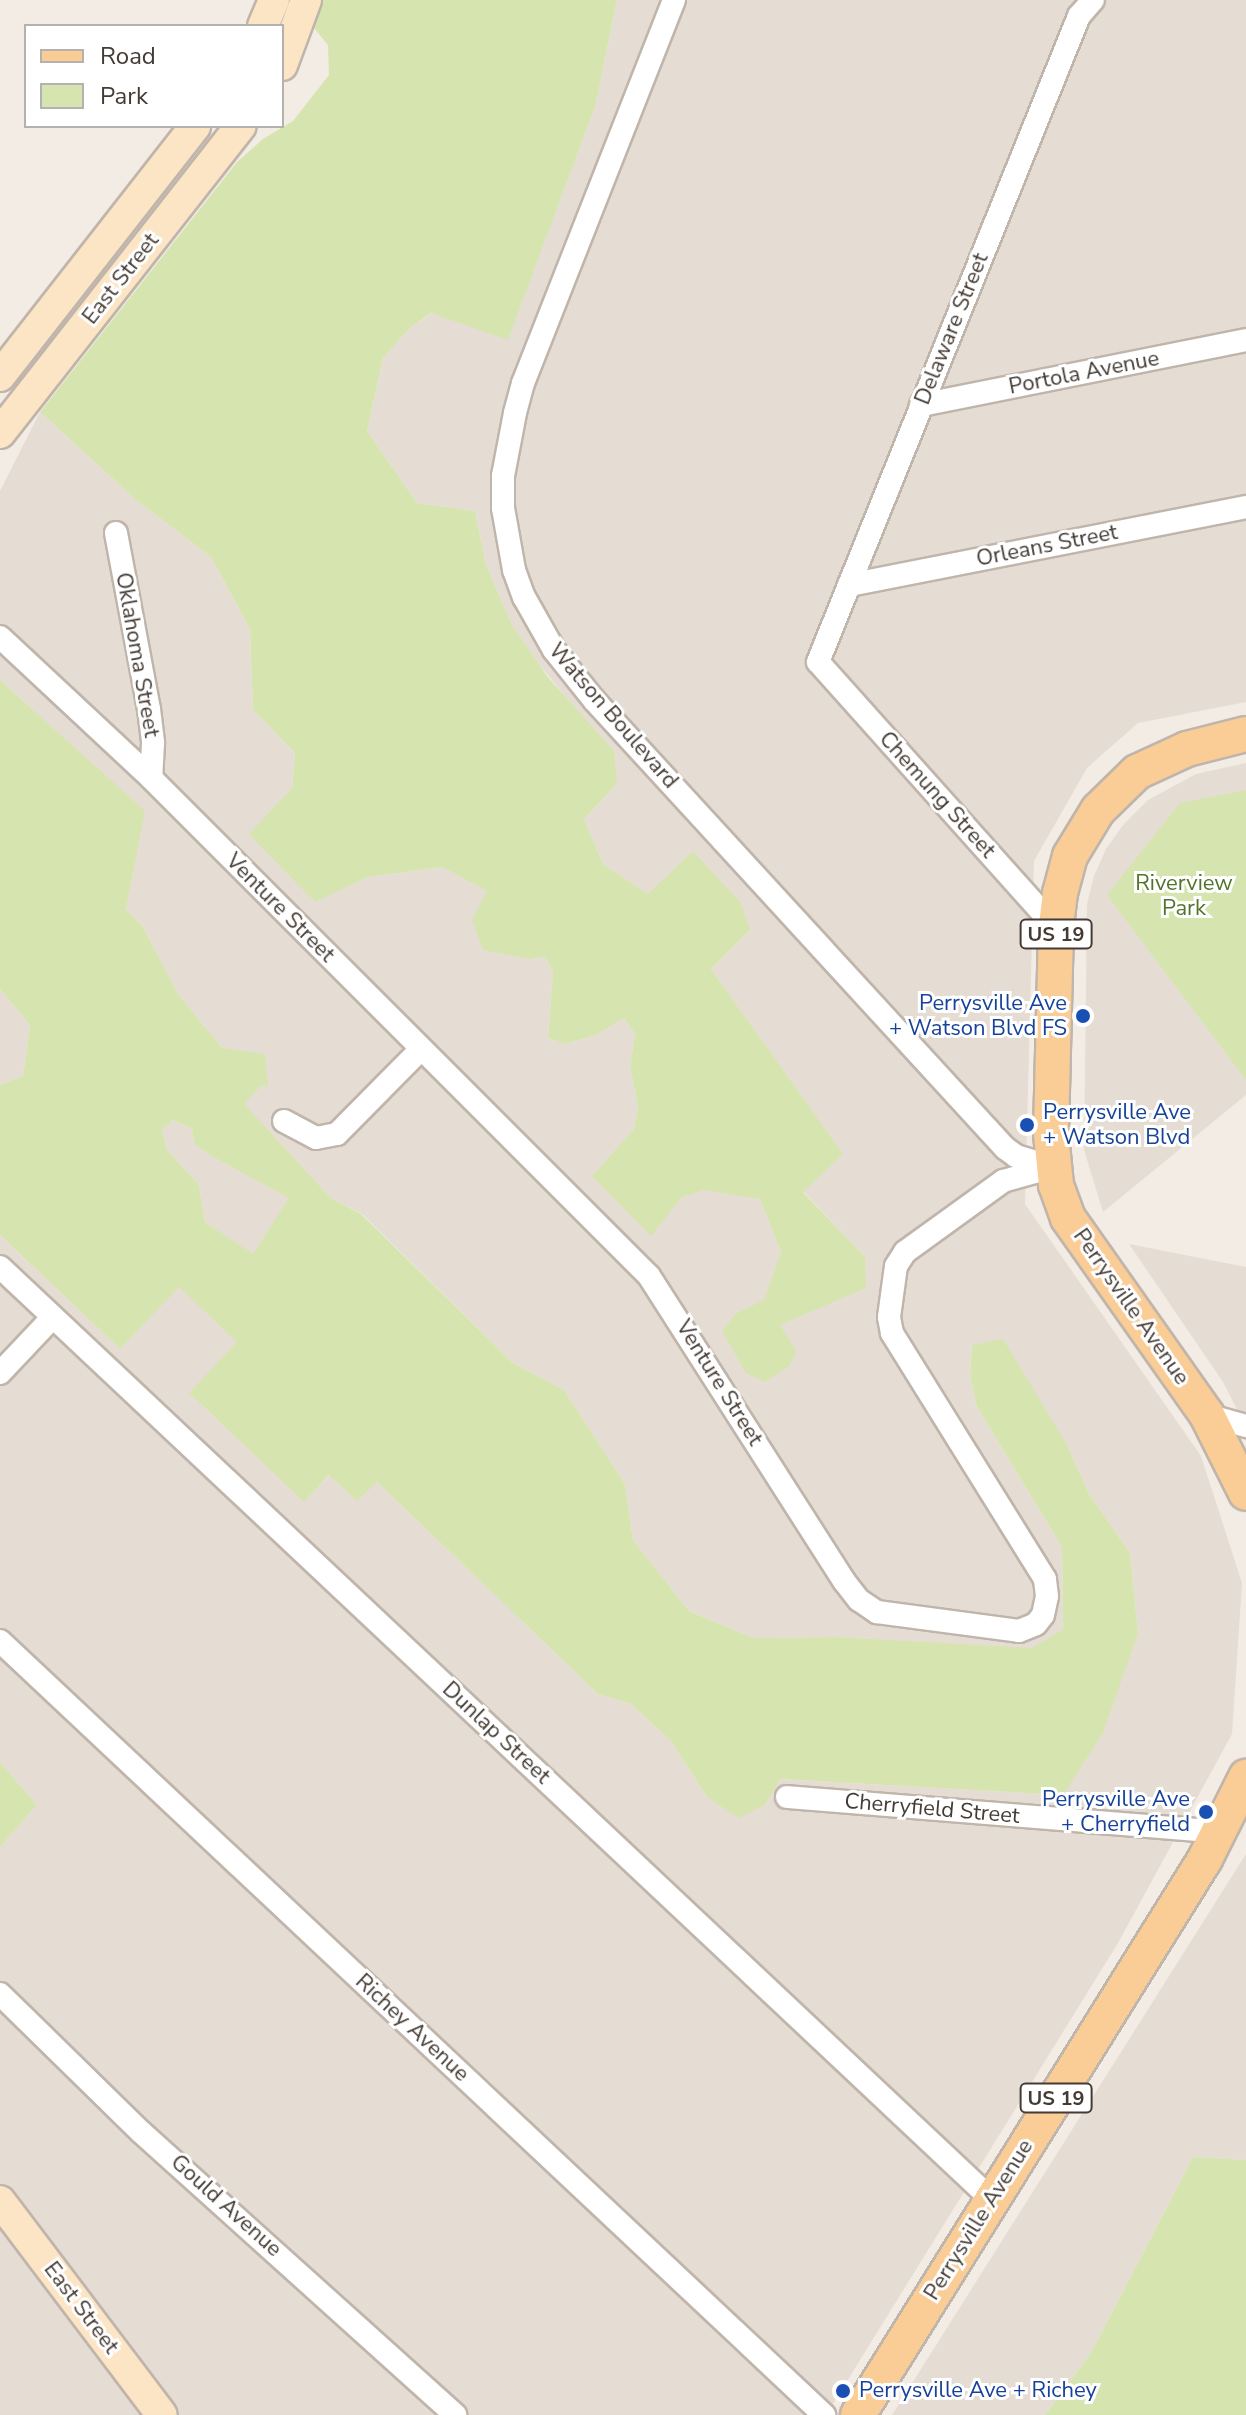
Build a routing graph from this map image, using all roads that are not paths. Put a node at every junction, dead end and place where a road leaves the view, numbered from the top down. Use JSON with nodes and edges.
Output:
{"nodes":[{"id":1,"x":274,"y":0,"type":"edge"},
{"id":2,"x":306,"y":0,"type":"edge"},
{"id":3,"x":674,"y":0,"type":"edge"},
{"id":4,"x":1093,"y":0,"type":"edge"},
{"id":5,"x":264,"y":24,"type":"edge"},
{"id":6,"x":284,"y":60,"type":"edge"},
{"id":7,"x":193,"y":128,"type":"edge"},
{"id":8,"x":239,"y":128,"type":"edge"},
{"id":9,"x":1246,"y":340,"type":"edge"},
{"id":10,"x":0,"y":376,"type":"edge"},
{"id":11,"x":921,"y":405,"type":"junction"},
{"id":12,"x":0,"y":433,"type":"edge"},
{"id":13,"x":1246,"y":507,"type":"edge"},
{"id":14,"x":116,"y":533,"type":"dead end"},
{"id":15,"x":849,"y":585,"type":"junction"},
{"id":16,"x":0,"y":637,"type":"edge"},
{"id":17,"x":818,"y":662,"type":"joint"},
{"id":18,"x":1246,"y":734,"type":"edge"},
{"id":19,"x":151,"y":778,"type":"junction"},
{"id":20,"x":1056,"y":928,"type":"junction"},
{"id":21,"x":420,"y":1050,"type":"junction"},
{"id":22,"x":284,"y":1121,"type":"dead end"},
{"id":23,"x":1053,"y":1167,"type":"junction"},
{"id":24,"x":0,"y":1267,"type":"edge"},
{"id":25,"x":53,"y":1317,"type":"junction"},
{"id":26,"x":0,"y":1373,"type":"edge"},
{"id":27,"x":1207,"y":1415,"type":"junction"},
{"id":28,"x":1246,"y":1426,"type":"edge"},
{"id":29,"x":1246,"y":1493,"type":"edge"},
{"id":30,"x":0,"y":1641,"type":"edge"},
{"id":31,"x":1246,"y":1777,"type":"edge"},
{"id":32,"x":787,"y":1797,"type":"dead end"},
{"id":33,"x":1221,"y":1832,"type":"junction"},
{"id":34,"x":0,"y":1994,"type":"edge"},
{"id":35,"x":992,"y":2200,"type":"junction"},
{"id":36,"x":0,"y":2201,"type":"edge"},
{"id":37,"x":162,"y":2415,"type":"edge"},
{"id":38,"x":455,"y":2415,"type":"edge"},
{"id":39,"x":824,"y":2415,"type":"edge"},
{"id":40,"x":858,"y":2415,"type":"edge"}],
"edges":[{"from":1,"to":5,"type":"main road"},
{"from":2,"to":6,"type":"main road"},
{"from":3,"to":23,"type":"street","name":"Watson Boulevard"},
{"from":4,"to":11,"type":"street","name":"Delaware Street"},
{"from":7,"to":10,"type":"main road","name":"East Street"},
{"from":8,"to":12,"type":"main road","name":"East Street"},
{"from":9,"to":11,"type":"street","name":"Portola Avenue"},
{"from":11,"to":15,"type":"street","name":"Delaware Street"},
{"from":13,"to":15,"type":"street","name":"Orleans Street"},
{"from":14,"to":19,"type":"street","name":"Oklahoma Street"},
{"from":15,"to":17,"type":"street","name":"Delaware Street"},
{"from":16,"to":19,"type":"street","name":"Venture Street"},
{"from":17,"to":20,"type":"street","name":"Chemung Street"},
{"from":18,"to":20,"type":"main road","name":"Perrysville Avenue","number":"US 19"},
{"from":19,"to":21,"type":"street","name":"Venture Street"},
{"from":20,"to":23,"type":"main road","name":"Perrysville Avenue","number":"US 19"},
{"from":21,"to":22,"type":"street"},
{"from":21,"to":23,"type":"street","name":"Venture Street"},
{"from":23,"to":27,"type":"main road","name":"Perrysville Avenue","number":"US 19"},
{"from":24,"to":25,"type":"street","name":"Dunlap Street"},
{"from":25,"to":26,"type":"street"},
{"from":25,"to":35,"type":"street","name":"Dunlap Street"},
{"from":27,"to":28,"type":"street"},
{"from":27,"to":29,"type":"main road","name":"Perrysville Avenue","number":"US 19"},
{"from":30,"to":39,"type":"street","name":"Richey Avenue"},
{"from":31,"to":33,"type":"main road","name":"Perrysville Avenue","number":"US 19"},
{"from":32,"to":33,"type":"street","name":"Cherryfield Street"},
{"from":33,"to":35,"type":"main road","name":"Perrysville Avenue","number":"US 19"},
{"from":34,"to":38,"type":"street","name":"Gould Avenue"},
{"from":35,"to":40,"type":"main road","name":"Perrysville Avenue","number":"US 19"},
{"from":36,"to":37,"type":"main road","name":"East Street"}]}
